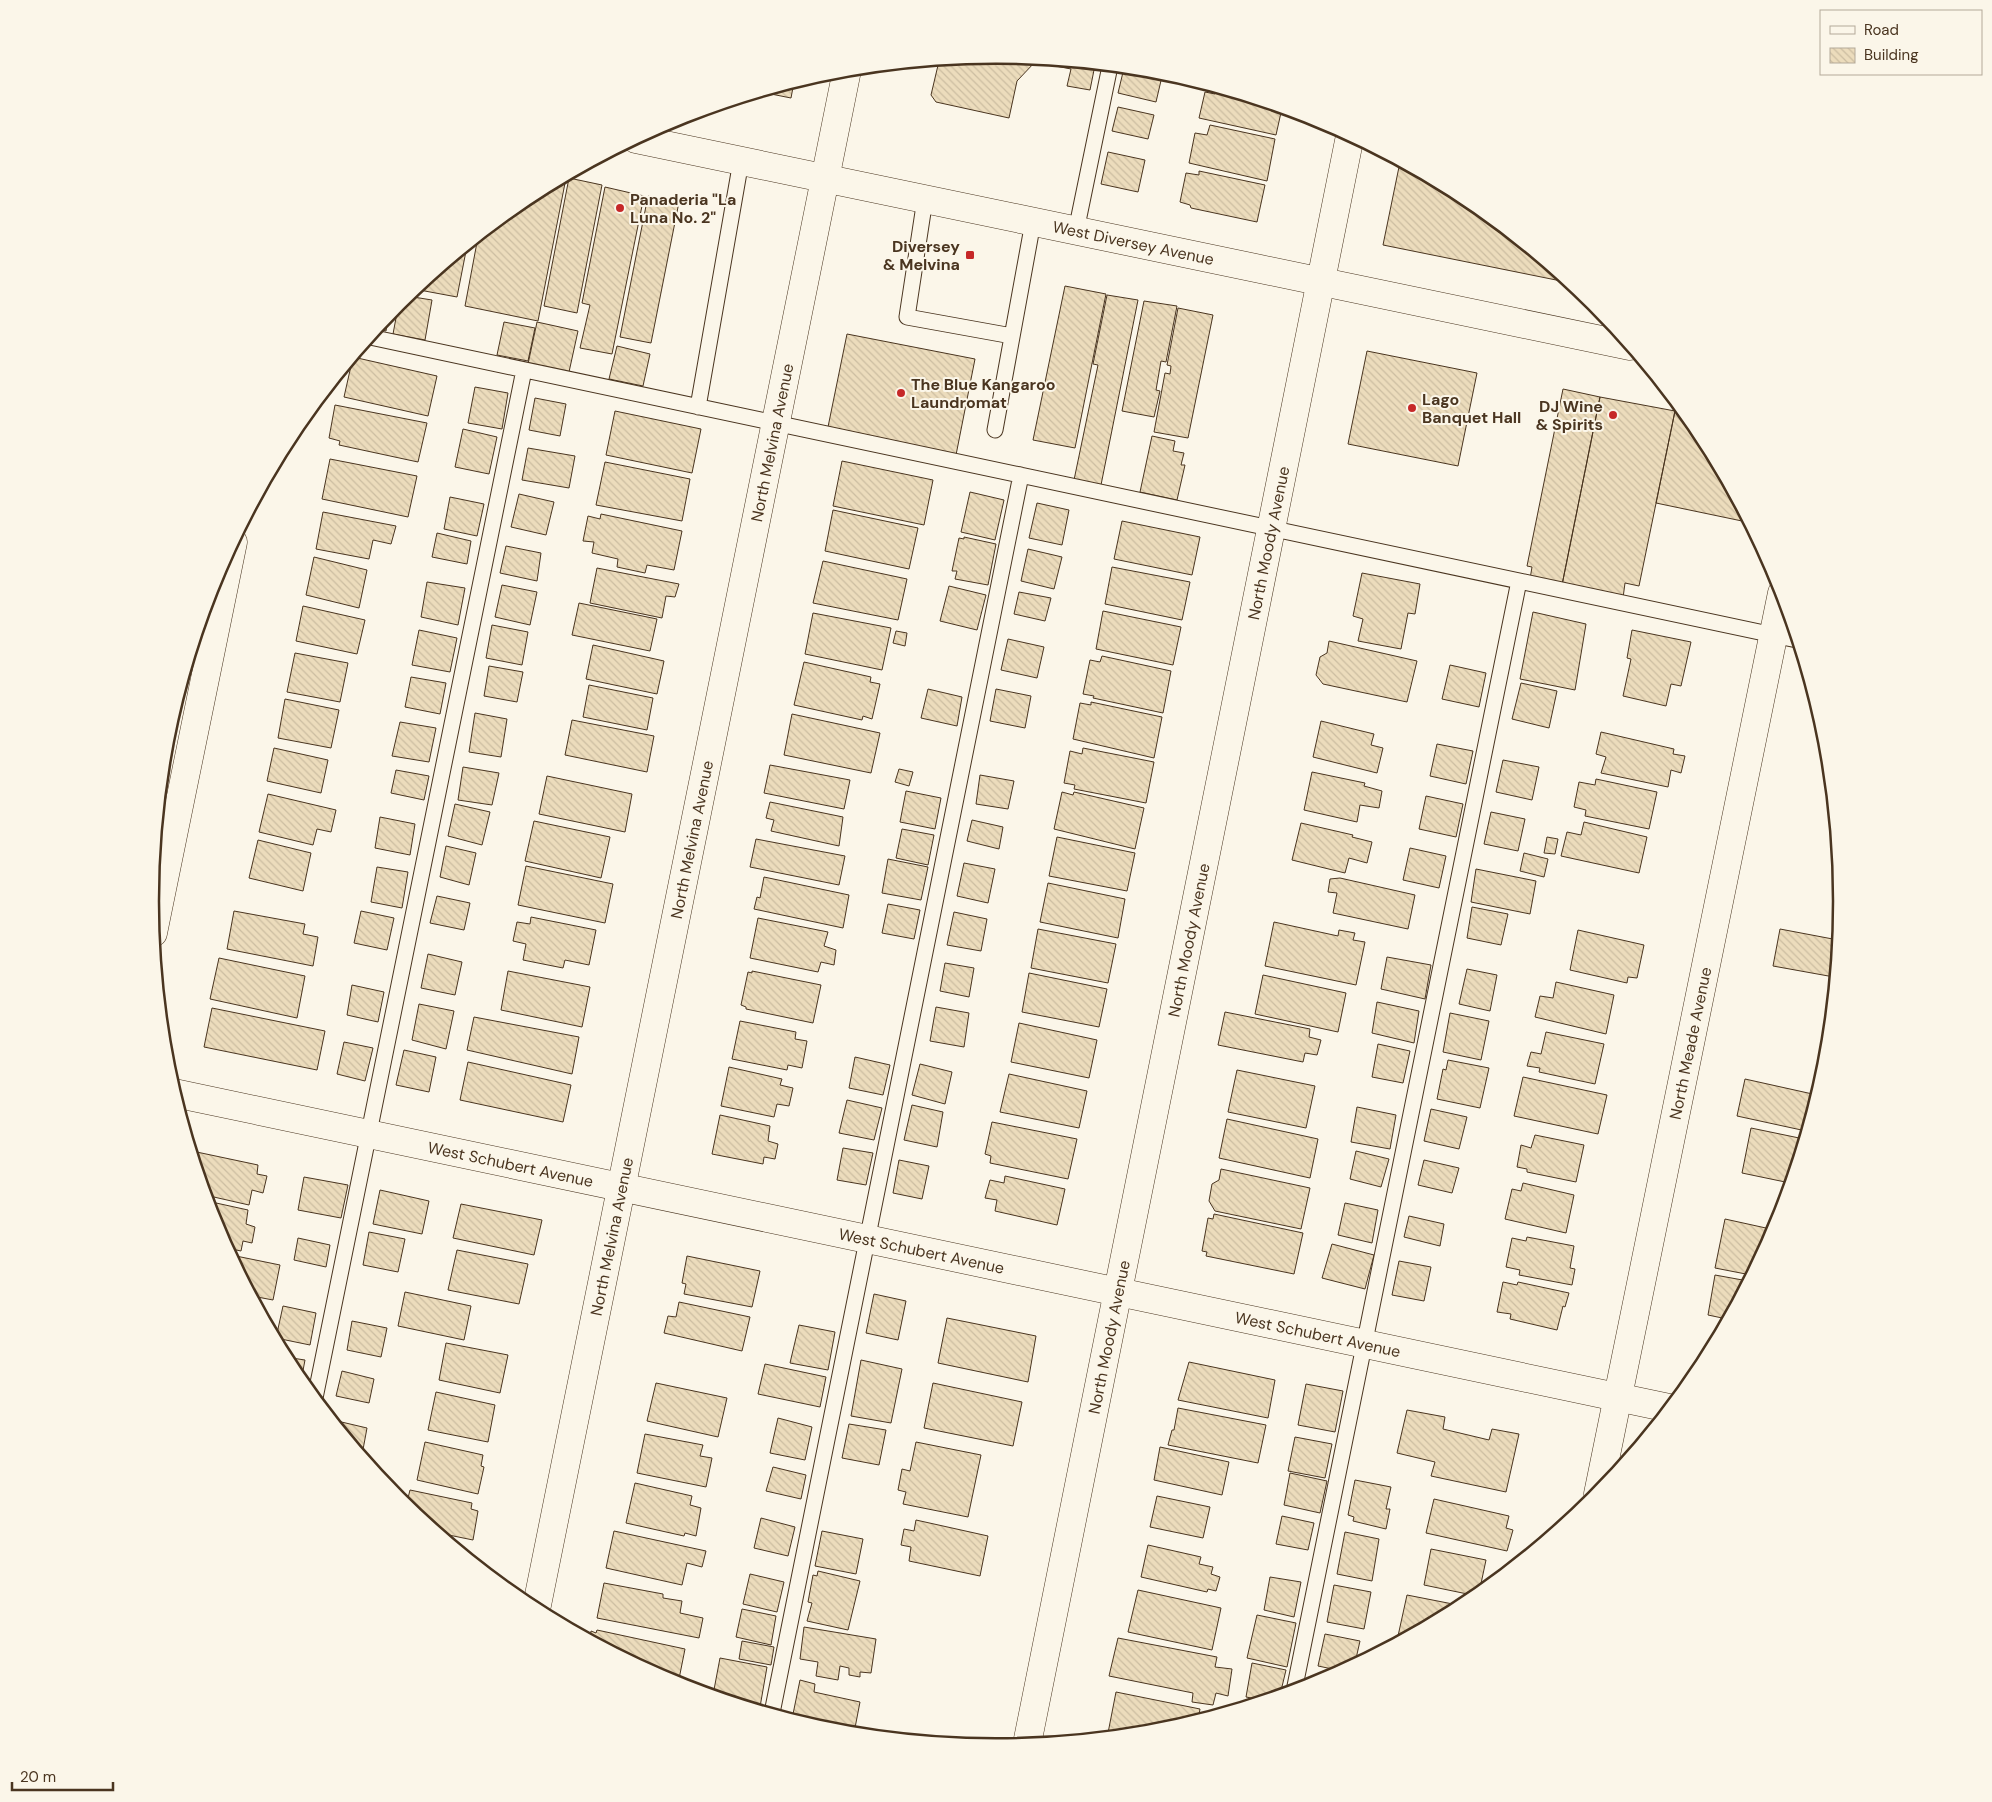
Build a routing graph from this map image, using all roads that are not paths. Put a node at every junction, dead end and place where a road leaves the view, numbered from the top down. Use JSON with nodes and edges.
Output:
{"nodes":[{"id":1,"x":1109,"y":72,"type":"edge"},
{"id":2,"x":845,"y":78,"type":"edge"},
{"id":3,"x":646,"y":141,"type":"edge"},
{"id":4,"x":1349,"y":142,"type":"edge"},
{"id":5,"x":741,"y":161,"type":"junction"},
{"id":6,"x":825,"y":178,"type":"junction"},
{"id":7,"x":925,"y":199,"type":"junction"},
{"id":8,"x":1033,"y":222,"type":"junction"},
{"id":9,"x":1076,"y":231,"type":"junction"},
{"id":10,"x":1320,"y":282,"type":"junction"},
{"id":11,"x":1012,"y":336,"type":"junction"},
{"id":12,"x":377,"y":338,"type":"edge"},
{"id":13,"x":1620,"y":344,"type":"edge"},
{"id":14,"x":524,"y":370,"type":"junction"},
{"id":15,"x":698,"y":406,"type":"junction"},
{"id":16,"x":775,"y":423,"type":"junction"},
{"id":17,"x":995,"y":430,"type":"dead end"},
{"id":18,"x":1021,"y":475,"type":"junction"},
{"id":19,"x":1271,"y":528,"type":"junction"},
{"id":20,"x":229,"y":566,"type":"edge"},
{"id":21,"x":1519,"y":581,"type":"junction"},
{"id":22,"x":1784,"y":618,"type":"edge"},
{"id":23,"x":1785,"y":637,"type":"edge"},
{"id":24,"x":159,"y":903,"type":"edge"},
{"id":25,"x":182,"y":1095,"type":"edge"},
{"id":26,"x":369,"y":1134,"type":"junction"},
{"id":27,"x":622,"y":1187,"type":"junction"},
{"id":28,"x":866,"y":1239,"type":"junction"},
{"id":29,"x":1118,"y":1292,"type":"junction"},
{"id":30,"x":1363,"y":1343,"type":"junction"},
{"id":31,"x":317,"y":1390,"type":"edge"},
{"id":32,"x":1618,"y":1397,"type":"junction"},
{"id":33,"x":1663,"y":1407,"type":"edge"},
{"id":34,"x":1601,"y":1479,"type":"edge"},
{"id":35,"x":538,"y":1601,"type":"edge"},
{"id":36,"x":1296,"y":1683,"type":"edge"},
{"id":37,"x":773,"y":1708,"type":"edge"},
{"id":38,"x":1028,"y":1737,"type":"edge"}],
"edges":[{"from":1,"to":9,"type":"lane"},
{"from":2,"to":6,"type":"street","name":"North Melvina Avenue"},
{"from":3,"to":5,"type":"street","name":"West Diversey Avenue"},
{"from":4,"to":10,"type":"street","name":"North Moody Avenue"},
{"from":5,"to":6,"type":"street","name":"West Diversey Avenue"},
{"from":5,"to":15,"type":"lane"},
{"from":6,"to":7,"type":"street","name":"West Diversey Avenue"},
{"from":6,"to":16,"type":"street","name":"North Melvina Avenue"},
{"from":7,"to":8,"type":"street","name":"West Diversey Avenue"},
{"from":7,"to":11,"type":"lane"},
{"from":8,"to":9,"type":"street","name":"West Diversey Avenue"},
{"from":8,"to":11,"type":"lane"},
{"from":9,"to":10,"type":"street","name":"West Diversey Avenue"},
{"from":10,"to":13,"type":"street","name":"West Diversey Avenue"},
{"from":10,"to":19,"type":"street","name":"North Moody Avenue"},
{"from":11,"to":17,"type":"lane"},
{"from":12,"to":14,"type":"lane"},
{"from":14,"to":15,"type":"lane"},
{"from":14,"to":26,"type":"lane"},
{"from":15,"to":16,"type":"lane"},
{"from":16,"to":18,"type":"lane"},
{"from":16,"to":27,"type":"street","name":"North Melvina Avenue"},
{"from":18,"to":19,"type":"lane"},
{"from":18,"to":28,"type":"lane"},
{"from":19,"to":21,"type":"lane"},
{"from":19,"to":29,"type":"street","name":"North Moody Avenue"},
{"from":20,"to":24,"type":"street"},
{"from":21,"to":23,"type":"lane"},
{"from":21,"to":30,"type":"lane"},
{"from":22,"to":23,"type":"street","name":"North Meade Avenue"},
{"from":23,"to":32,"type":"street","name":"North Meade Avenue"},
{"from":25,"to":26,"type":"street","name":"West Schubert Avenue"},
{"from":26,"to":27,"type":"street","name":"West Schubert Avenue"},
{"from":26,"to":31,"type":"lane"},
{"from":27,"to":28,"type":"street","name":"West Schubert Avenue"},
{"from":27,"to":35,"type":"street","name":"North Melvina Avenue"},
{"from":28,"to":29,"type":"street","name":"West Schubert Avenue"},
{"from":28,"to":37,"type":"lane"},
{"from":29,"to":30,"type":"street","name":"West Schubert Avenue"},
{"from":29,"to":38,"type":"street","name":"North Moody Avenue"},
{"from":30,"to":32,"type":"street","name":"West Schubert Avenue"},
{"from":30,"to":36,"type":"lane"},
{"from":32,"to":33,"type":"street","name":"West Schubert Avenue"},
{"from":32,"to":34,"type":"street","name":"North Meade Avenue"}]}
